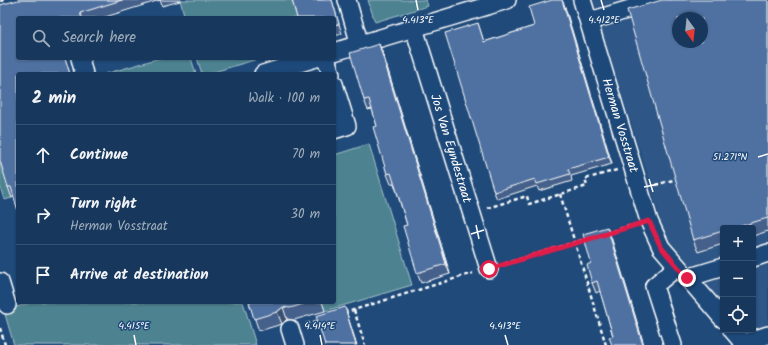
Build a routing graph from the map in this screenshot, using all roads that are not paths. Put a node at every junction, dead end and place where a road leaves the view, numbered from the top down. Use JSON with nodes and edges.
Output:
{"nodes":[{"id":1,"x":347,"y":0,"type":"edge"},
{"id":2,"x":507,"y":0,"type":"edge"},
{"id":3,"x":582,"y":0,"type":"edge"},
{"id":4,"x":660,"y":0,"type":"edge"},
{"id":5,"x":458,"y":7,"type":"edge"},
{"id":6,"x":590,"y":21,"type":"junction"},
{"id":7,"x":414,"y":28,"type":"junction"},
{"id":8,"x":360,"y":44,"type":"junction"},
{"id":9,"x":336,"y":51,"type":"edge"},
{"id":10,"x":80,"y":60,"type":"edge"},
{"id":11,"x":309,"y":60,"type":"edge"},
{"id":12,"x":327,"y":60,"type":"edge"},
{"id":13,"x":84,"y":72,"type":"edge"},
{"id":14,"x":270,"y":72,"type":"edge"},
{"id":15,"x":330,"y":72,"type":"edge"},
{"id":16,"x":336,"y":90,"type":"edge"},
{"id":17,"x":336,"y":129,"type":"edge"},
{"id":18,"x":768,"y":253,"type":"edge"},
{"id":19,"x":756,"y":257,"type":"edge"},
{"id":20,"x":720,"y":267,"type":"edge"},
{"id":21,"x":489,"y":269,"type":"road end"},
{"id":22,"x":682,"y":273,"type":"junction"},
{"id":23,"x":0,"y":282,"type":"edge"},
{"id":24,"x":7,"y":305,"type":"dead end"},
{"id":25,"x":720,"y":316,"type":"edge"},
{"id":26,"x":735,"y":333,"type":"edge"},
{"id":27,"x":768,"y":335,"type":"edge"},
{"id":28,"x":744,"y":344,"type":"edge"},
{"id":29,"x":673,"y":345,"type":"edge"}],
"edges":[{"from":1,"to":8,"type":"street"},
{"from":2,"to":5,"type":"street"},
{"from":3,"to":6,"type":"street","name":"Herman Vosstraat"},
{"from":4,"to":6,"type":"street"},
{"from":5,"to":7,"type":"street"},
{"from":6,"to":22,"type":"street","name":"Herman Vosstraat"},
{"from":7,"to":8,"type":"street"},
{"from":7,"to":21,"type":"street","name":"Jos Van Eyndestraat"},
{"from":8,"to":9,"type":"street"},
{"from":10,"to":13,"type":"street"},
{"from":11,"to":14,"type":"street"},
{"from":12,"to":15,"type":"street"},
{"from":16,"to":17,"type":"street"},
{"from":18,"to":19,"type":"street"},
{"from":20,"to":22,"type":"street"},
{"from":22,"to":25,"type":"street","name":"Herman Vosstraat"},
{"from":22,"to":29,"type":"street"},
{"from":23,"to":24,"type":"street"},
{"from":26,"to":28,"type":"street"},
{"from":27,"to":28,"type":"street"}]}
